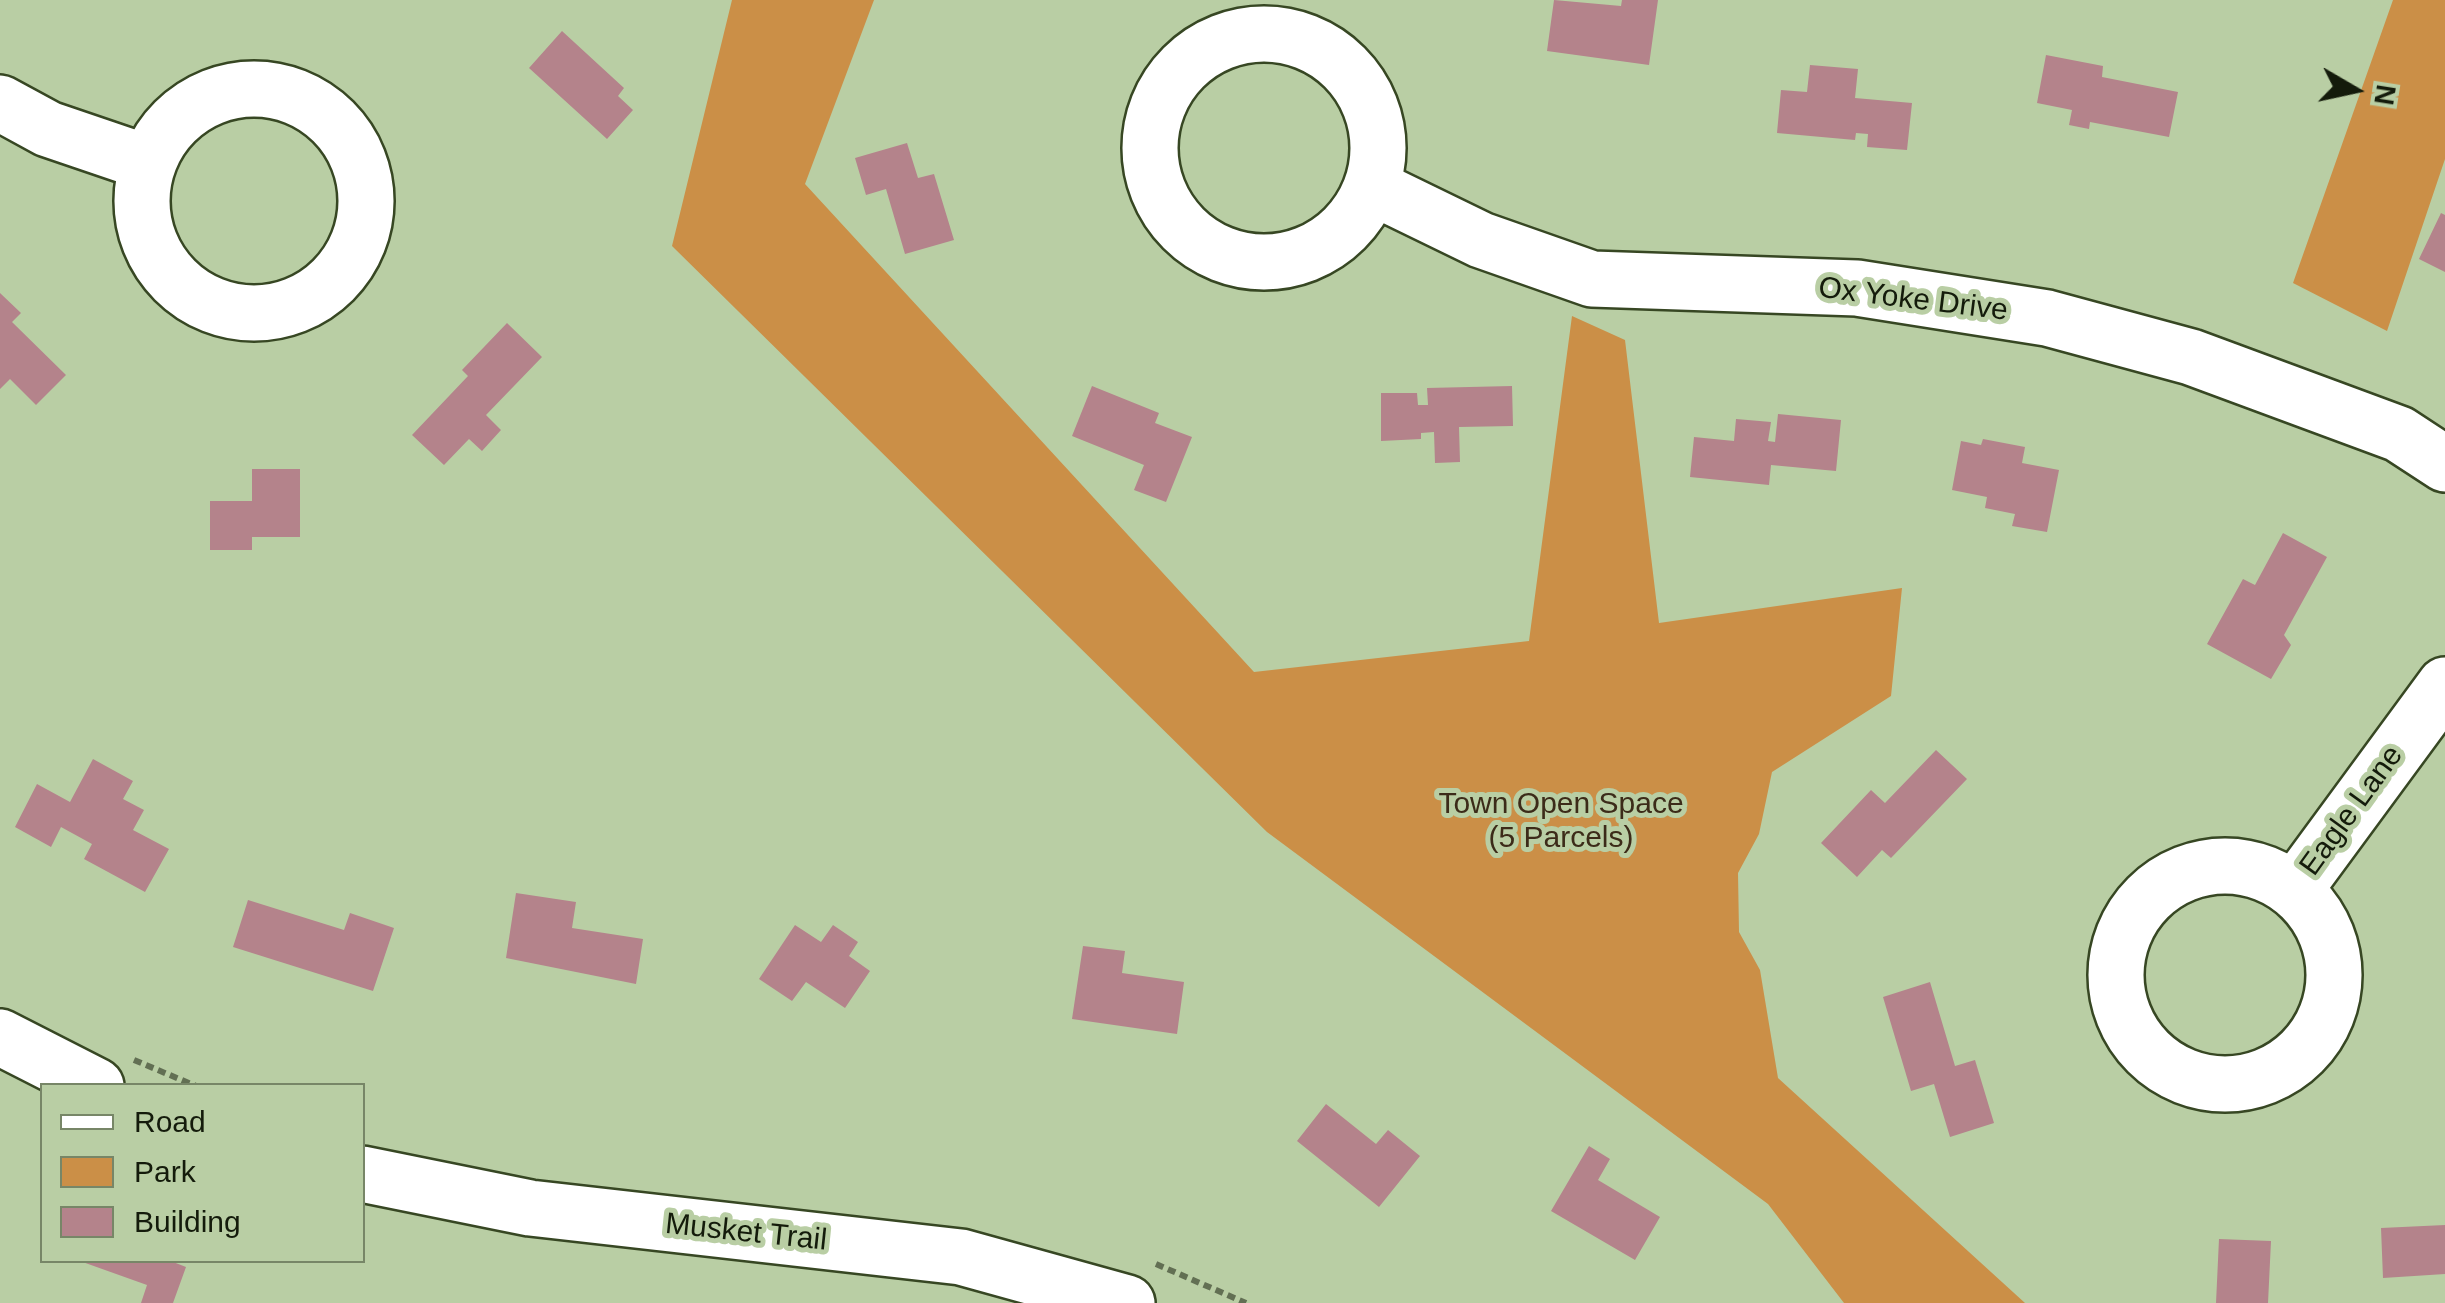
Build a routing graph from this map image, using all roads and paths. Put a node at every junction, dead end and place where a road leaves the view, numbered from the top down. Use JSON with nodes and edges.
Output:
{"nodes":[{"id":1,"x":0,"y":103,"type":"edge"},
{"id":2,"x":148,"y":163,"type":"junction"},
{"id":3,"x":1372,"y":188,"type":"junction"},
{"id":4,"x":2445,"y":464,"type":"edge"},
{"id":5,"x":2445,"y":684,"type":"edge"},
{"id":6,"x":2294,"y":889,"type":"dead end"},
{"id":7,"x":0,"y":1037,"type":"edge"},
{"id":8,"x":90,"y":1083,"type":"edge"},
{"id":9,"x":365,"y":1175,"type":"edge"},
{"id":10,"x":1128,"y":1303,"type":"edge"}],
"edges":[{"from":1,"to":2,"type":"street"},
{"from":2,"to":2,"type":"street"},
{"from":3,"to":3,"type":"street"},
{"from":3,"to":4,"type":"street","name":"Ox Yoke Drive"},
{"from":5,"to":6,"type":"street","name":"Eagle Lane"},
{"from":7,"to":8,"type":"street"},
{"from":9,"to":10,"type":"street","name":"Musket Trail"}]}
